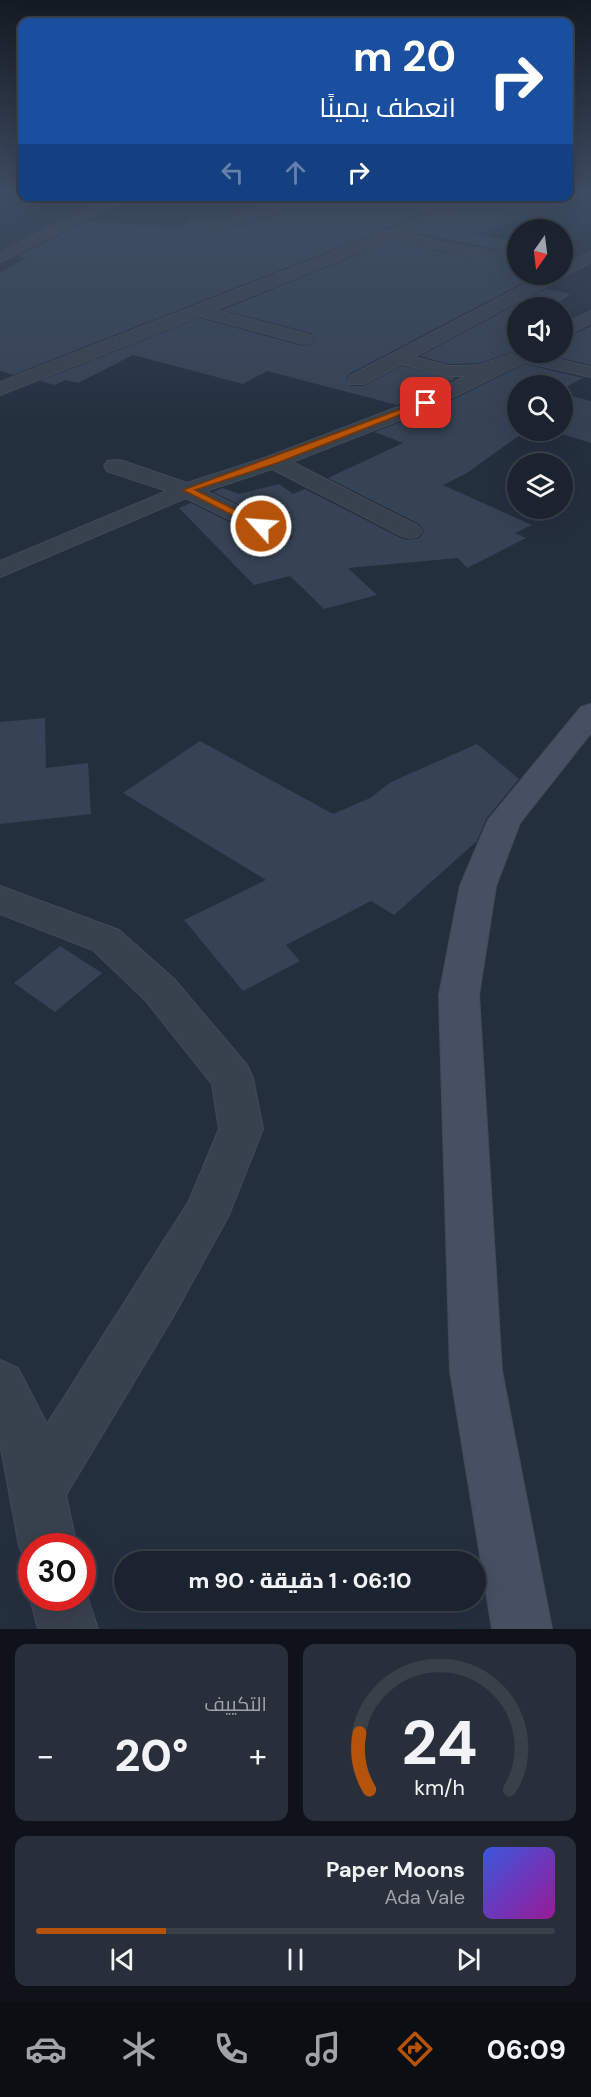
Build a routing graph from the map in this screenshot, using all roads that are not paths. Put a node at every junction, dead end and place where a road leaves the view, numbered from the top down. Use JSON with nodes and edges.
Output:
{"nodes":[{"id":1,"x":306,"y":268,"type":"edge"},
{"id":2,"x":536,"y":285,"type":"edge"},
{"id":3,"x":197,"y":310,"type":"junction"},
{"id":4,"x":591,"y":316,"type":"edge"},
{"id":5,"x":573,"y":327,"type":"edge"},
{"id":6,"x":304,"y":339,"type":"dead end"},
{"id":7,"x":398,"y":358,"type":"junction"},
{"id":8,"x":507,"y":361,"type":"edge"},
{"id":9,"x":510,"y":363,"type":"edge"},
{"id":10,"x":557,"y":363,"type":"edge"},
{"id":11,"x":591,"y":372,"type":"edge"},
{"id":12,"x":357,"y":380,"type":"dead end"},
{"id":13,"x":0,"y":389,"type":"edge"},
{"id":14,"x":274,"y":461,"type":"junction"},
{"id":15,"x":115,"y":466,"type":"dead end"},
{"id":16,"x":187,"y":490,"type":"junction"},
{"id":17,"x":410,"y":531,"type":"dead end"},
{"id":18,"x":279,"y":536,"type":"dead end"},
{"id":19,"x":0,"y":570,"type":"edge"},
{"id":20,"x":591,"y":713,"type":"edge"},
{"id":21,"x":0,"y":899,"type":"edge"},
{"id":22,"x":0,"y":1386,"type":"edge"},
{"id":23,"x":37,"y":1490,"type":"junction"},
{"id":24,"x":45,"y":1533,"type":"edge"},
{"id":25,"x":63,"y":1611,"type":"edge"},
{"id":26,"x":68,"y":1629,"type":"edge"},
{"id":27,"x":522,"y":1629,"type":"edge"}],
"edges":[{"from":1,"to":3,"type":"street"},
{"from":2,"to":7,"type":"street"},
{"from":3,"to":6,"type":"street"},
{"from":3,"to":13,"type":"street"},
{"from":4,"to":5,"type":"street"},
{"from":7,"to":8,"type":"street"},
{"from":7,"to":12,"type":"street"},
{"from":9,"to":14,"type":"street"},
{"from":10,"to":11,"type":"street"},
{"from":14,"to":16,"type":"street"},
{"from":14,"to":17,"type":"street"},
{"from":15,"to":16,"type":"street"},
{"from":16,"to":18,"type":"street"},
{"from":16,"to":19,"type":"street"},
{"from":20,"to":27,"type":"main road"},
{"from":21,"to":23,"type":"street"},
{"from":22,"to":23,"type":"street"},
{"from":23,"to":24,"type":"street"},
{"from":25,"to":26,"type":"street"}]}
